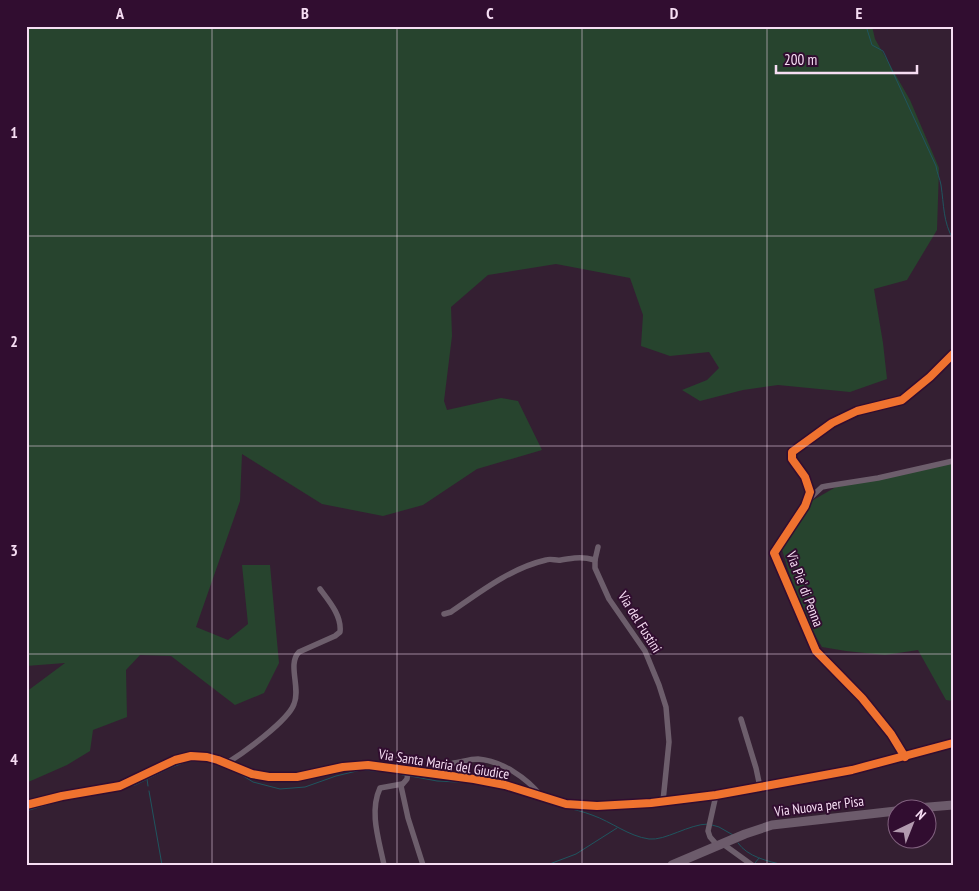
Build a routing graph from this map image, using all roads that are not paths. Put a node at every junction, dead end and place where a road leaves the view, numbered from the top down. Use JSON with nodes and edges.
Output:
{"nodes":[{"id":1,"x":953,"y":354,"type":"edge"},
{"id":2,"x":953,"y":460,"type":"edge"},
{"id":3,"x":807,"y":501,"type":"junction"},
{"id":4,"x":598,"y":546,"type":"dead end"},
{"id":5,"x":595,"y":560,"type":"junction"},
{"id":6,"x":320,"y":589,"type":"dead end"},
{"id":7,"x":444,"y":614,"type":"dead end"},
{"id":8,"x":741,"y":719,"type":"dead end"},
{"id":9,"x":953,"y":743,"type":"edge"},
{"id":10,"x":905,"y":757,"type":"junction"},
{"id":11,"x":227,"y":763,"type":"junction"},
{"id":12,"x":434,"y":773,"type":"junction"},
{"id":13,"x":407,"y":774,"type":"junction"},
{"id":14,"x":402,"y":784,"type":"junction"},
{"id":15,"x":760,"y":787,"type":"junction"},
{"id":16,"x":716,"y":795,"type":"junction"},
{"id":17,"x":542,"y":796,"type":"junction"},
{"id":18,"x":663,"y":801,"type":"junction"},
{"id":19,"x":953,"y":804,"type":"edge"},
{"id":20,"x":26,"y":805,"type":"edge"},
{"id":21,"x":936,"y":806,"type":"edge"},
{"id":22,"x":886,"y":812,"type":"edge"},
{"id":23,"x":722,"y":844,"type":"junction"},
{"id":24,"x":384,"y":865,"type":"edge"},
{"id":25,"x":423,"y":865,"type":"edge"},
{"id":26,"x":672,"y":865,"type":"edge"},
{"id":27,"x":752,"y":865,"type":"edge"}],
"edges":[{"from":1,"to":3,"type":"street"},
{"from":2,"to":3,"type":"street"},
{"from":3,"to":10,"type":"street","name":"Via Pie' di Penna"},
{"from":4,"to":5,"type":"street","name":"Via del Fustini"},
{"from":5,"to":7,"type":"street"},
{"from":5,"to":18,"type":"street","name":"Via del Fustini"},
{"from":6,"to":11,"type":"street"},
{"from":8,"to":15,"type":"street"},
{"from":9,"to":10,"type":"street","name":"Via Santa Maria del Giudice"},
{"from":10,"to":15,"type":"street","name":"Via Santa Maria del Giudice"},
{"from":11,"to":13,"type":"street","name":"Via Santa Maria del Giudice"},
{"from":11,"to":20,"type":"street","name":"Via Santa Maria del Giudice"},
{"from":12,"to":13,"type":"street","name":"Via Santa Maria del Giudice"},
{"from":12,"to":17,"type":"street","name":"Via Santa Maria del Giudice"},
{"from":12,"to":17,"type":"street"},
{"from":13,"to":14,"type":"street"},
{"from":14,"to":24,"type":"street"},
{"from":14,"to":25,"type":"street"},
{"from":15,"to":16,"type":"street","name":"Via Santa Maria del Giudice"},
{"from":16,"to":18,"type":"street","name":"Via Santa Maria del Giudice"},
{"from":16,"to":23,"type":"street"},
{"from":17,"to":18,"type":"street","name":"Via Santa Maria del Giudice"},
{"from":19,"to":21,"type":"main road"},
{"from":22,"to":23,"type":"main road","name":"Via Nuova per Pisa"},
{"from":23,"to":26,"type":"main road"},
{"from":23,"to":27,"type":"street"}]}
